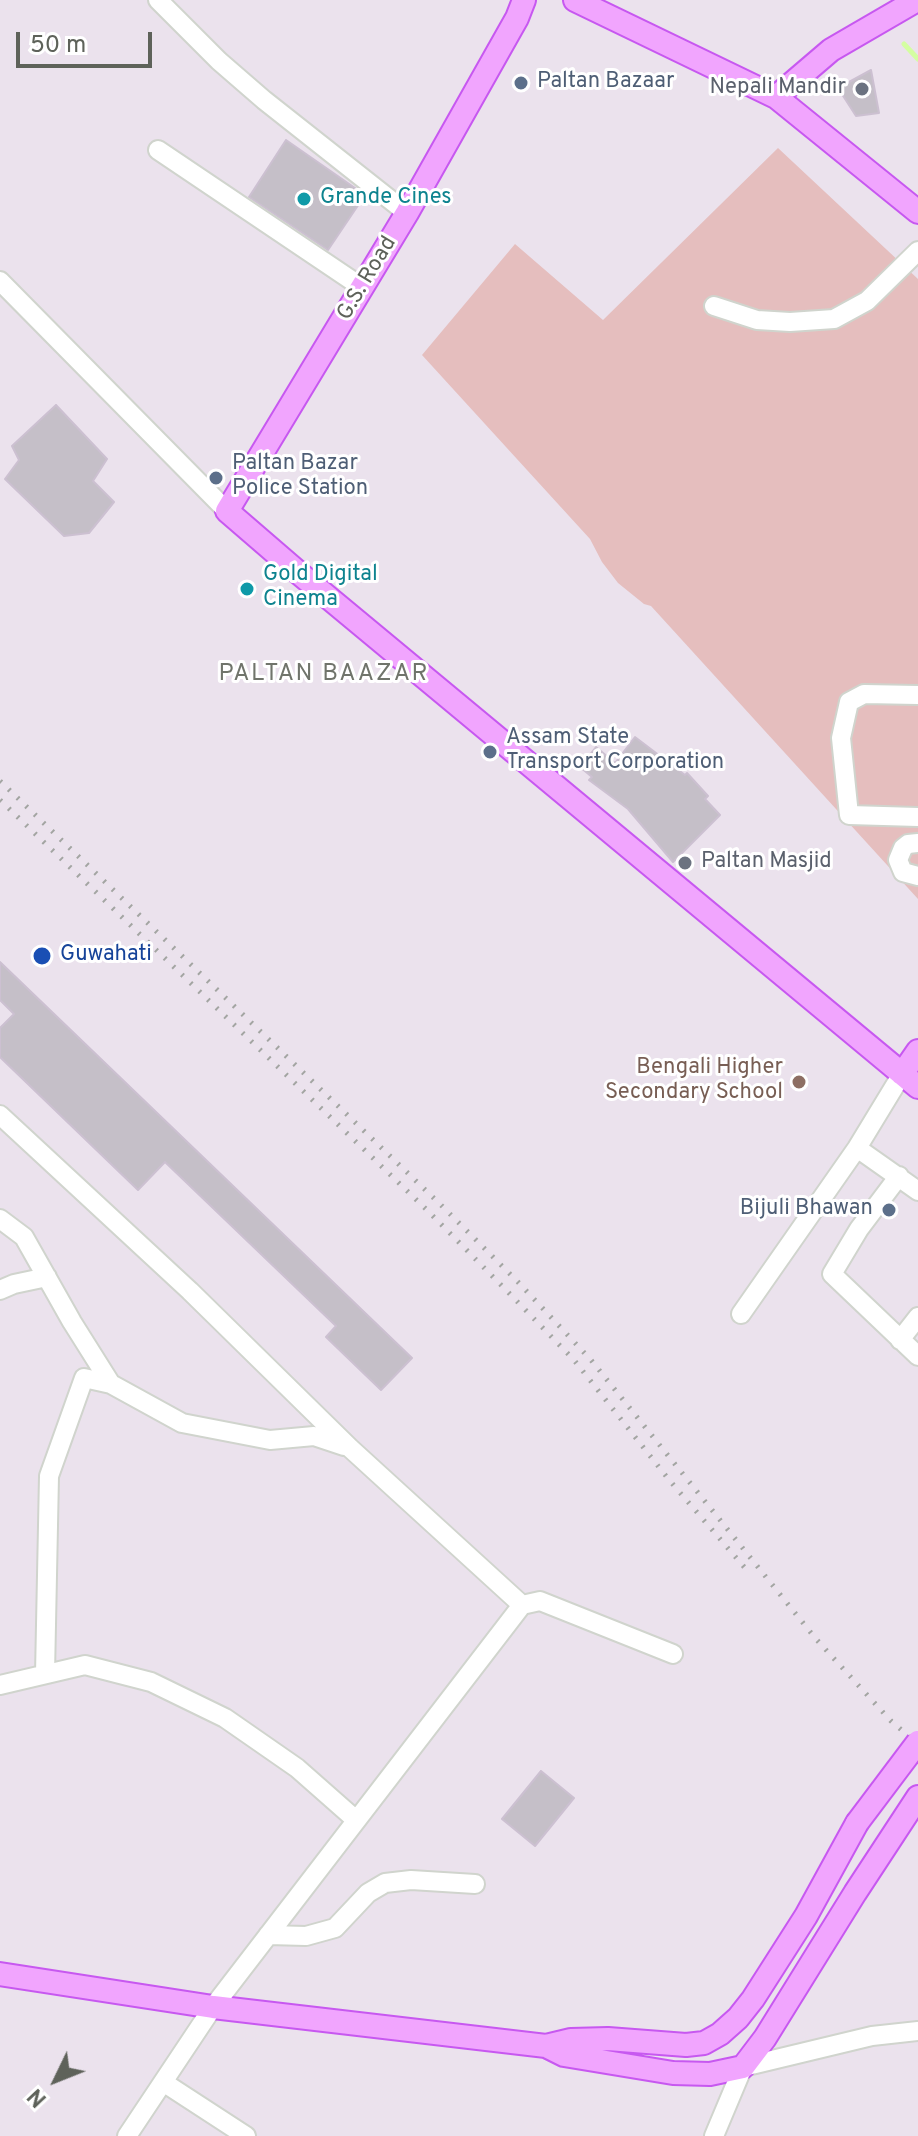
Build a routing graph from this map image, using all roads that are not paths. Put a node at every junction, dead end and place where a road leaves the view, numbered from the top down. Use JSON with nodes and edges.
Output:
{"nodes":[{"id":1,"x":158,"y":0,"type":"edge"},
{"id":2,"x":575,"y":0,"type":"edge"},
{"id":3,"x":917,"y":0,"type":"edge"},
{"id":4,"x":519,"y":6,"type":"edge"},
{"id":5,"x":776,"y":97,"type":"junction"},
{"id":6,"x":158,"y":150,"type":"dead end"},
{"id":7,"x":918,"y":212,"type":"edge"},
{"id":8,"x":407,"y":213,"type":"junction"},
{"id":9,"x":918,"y":251,"type":"edge"},
{"id":10,"x":0,"y":281,"type":"edge"},
{"id":11,"x":363,"y":288,"type":"junction"},
{"id":12,"x":714,"y":306,"type":"dead end"},
{"id":13,"x":227,"y":511,"type":"junction"},
{"id":14,"x":918,"y":695,"type":"edge"},
{"id":15,"x":918,"y":817,"type":"edge"},
{"id":16,"x":918,"y":843,"type":"edge"},
{"id":17,"x":917,"y":877,"type":"edge"},
{"id":18,"x":918,"y":1051,"type":"edge"},
{"id":19,"x":910,"y":1080,"type":"edge"},
{"id":20,"x":0,"y":1115,"type":"edge"},
{"id":21,"x":857,"y":1148,"type":"junction"},
{"id":22,"x":899,"y":1176,"type":"junction"},
{"id":23,"x":918,"y":1191,"type":"edge"},
{"id":24,"x":0,"y":1219,"type":"edge"},
{"id":25,"x":47,"y":1277,"type":"junction"},
{"id":26,"x":0,"y":1290,"type":"edge"},
{"id":27,"x":741,"y":1314,"type":"dead end"},
{"id":28,"x":918,"y":1317,"type":"edge"},
{"id":29,"x":900,"y":1340,"type":"junction"},
{"id":30,"x":918,"y":1356,"type":"edge"},
{"id":31,"x":111,"y":1384,"type":"junction"},
{"id":32,"x":350,"y":1448,"type":"junction"},
{"id":33,"x":522,"y":1605,"type":"junction"},
{"id":34,"x":673,"y":1654,"type":"dead end"},
{"id":35,"x":45,"y":1674,"type":"junction"},
{"id":36,"x":0,"y":1685,"type":"edge"},
{"id":37,"x":918,"y":1742,"type":"edge"},
{"id":38,"x":918,"y":1797,"type":"edge"},
{"id":39,"x":356,"y":1820,"type":"junction"},
{"id":40,"x":475,"y":1884,"type":"dead end"},
{"id":41,"x":268,"y":1935,"type":"junction"},
{"id":42,"x":0,"y":1974,"type":"edge"},
{"id":43,"x":213,"y":2007,"type":"junction"},
{"id":44,"x":918,"y":2031,"type":"edge"},
{"id":45,"x":546,"y":2046,"type":"junction"},
{"id":46,"x":743,"y":2067,"type":"junction"},
{"id":47,"x":163,"y":2082,"type":"junction"},
{"id":48,"x":127,"y":2136,"type":"edge"},
{"id":49,"x":246,"y":2136,"type":"edge"},
{"id":50,"x":714,"y":2136,"type":"edge"}],
"edges":[{"from":1,"to":8,"type":"street"},
{"from":2,"to":5,"type":"main road"},
{"from":3,"to":5,"type":"main road"},
{"from":4,"to":8,"type":"main road","name":"G.S. Road"},
{"from":5,"to":7,"type":"main road"},
{"from":6,"to":11,"type":"street"},
{"from":8,"to":11,"type":"main road","name":"G.S. Road"},
{"from":9,"to":12,"type":"street"},
{"from":10,"to":13,"type":"street"},
{"from":11,"to":13,"type":"main road","name":"G.S. Road"},
{"from":13,"to":19,"type":"main road"},
{"from":14,"to":15,"type":"street"},
{"from":16,"to":17,"type":"street"},
{"from":18,"to":19,"type":"main road"},
{"from":19,"to":21,"type":"street"},
{"from":20,"to":32,"type":"street"},
{"from":21,"to":22,"type":"street"},
{"from":21,"to":27,"type":"street"},
{"from":22,"to":23,"type":"street"},
{"from":22,"to":29,"type":"street"},
{"from":24,"to":25,"type":"street"},
{"from":25,"to":26,"type":"street"},
{"from":25,"to":31,"type":"street"},
{"from":28,"to":29,"type":"street"},
{"from":29,"to":30,"type":"street"},
{"from":31,"to":32,"type":"street"},
{"from":31,"to":35,"type":"street"},
{"from":32,"to":33,"type":"street"},
{"from":33,"to":34,"type":"street"},
{"from":33,"to":39,"type":"street"},
{"from":35,"to":36,"type":"street"},
{"from":35,"to":39,"type":"street"},
{"from":37,"to":45,"type":"main road","bridge":true},
{"from":38,"to":46,"type":"main road"},
{"from":39,"to":41,"type":"street"},
{"from":40,"to":41,"type":"street"},
{"from":41,"to":43,"type":"street"},
{"from":42,"to":43,"type":"main road"},
{"from":43,"to":45,"type":"main road"},
{"from":43,"to":47,"type":"street"},
{"from":44,"to":46,"type":"street"},
{"from":45,"to":46,"type":"main road"},
{"from":46,"to":50,"type":"street"},
{"from":47,"to":48,"type":"street"},
{"from":47,"to":49,"type":"street"}]}
